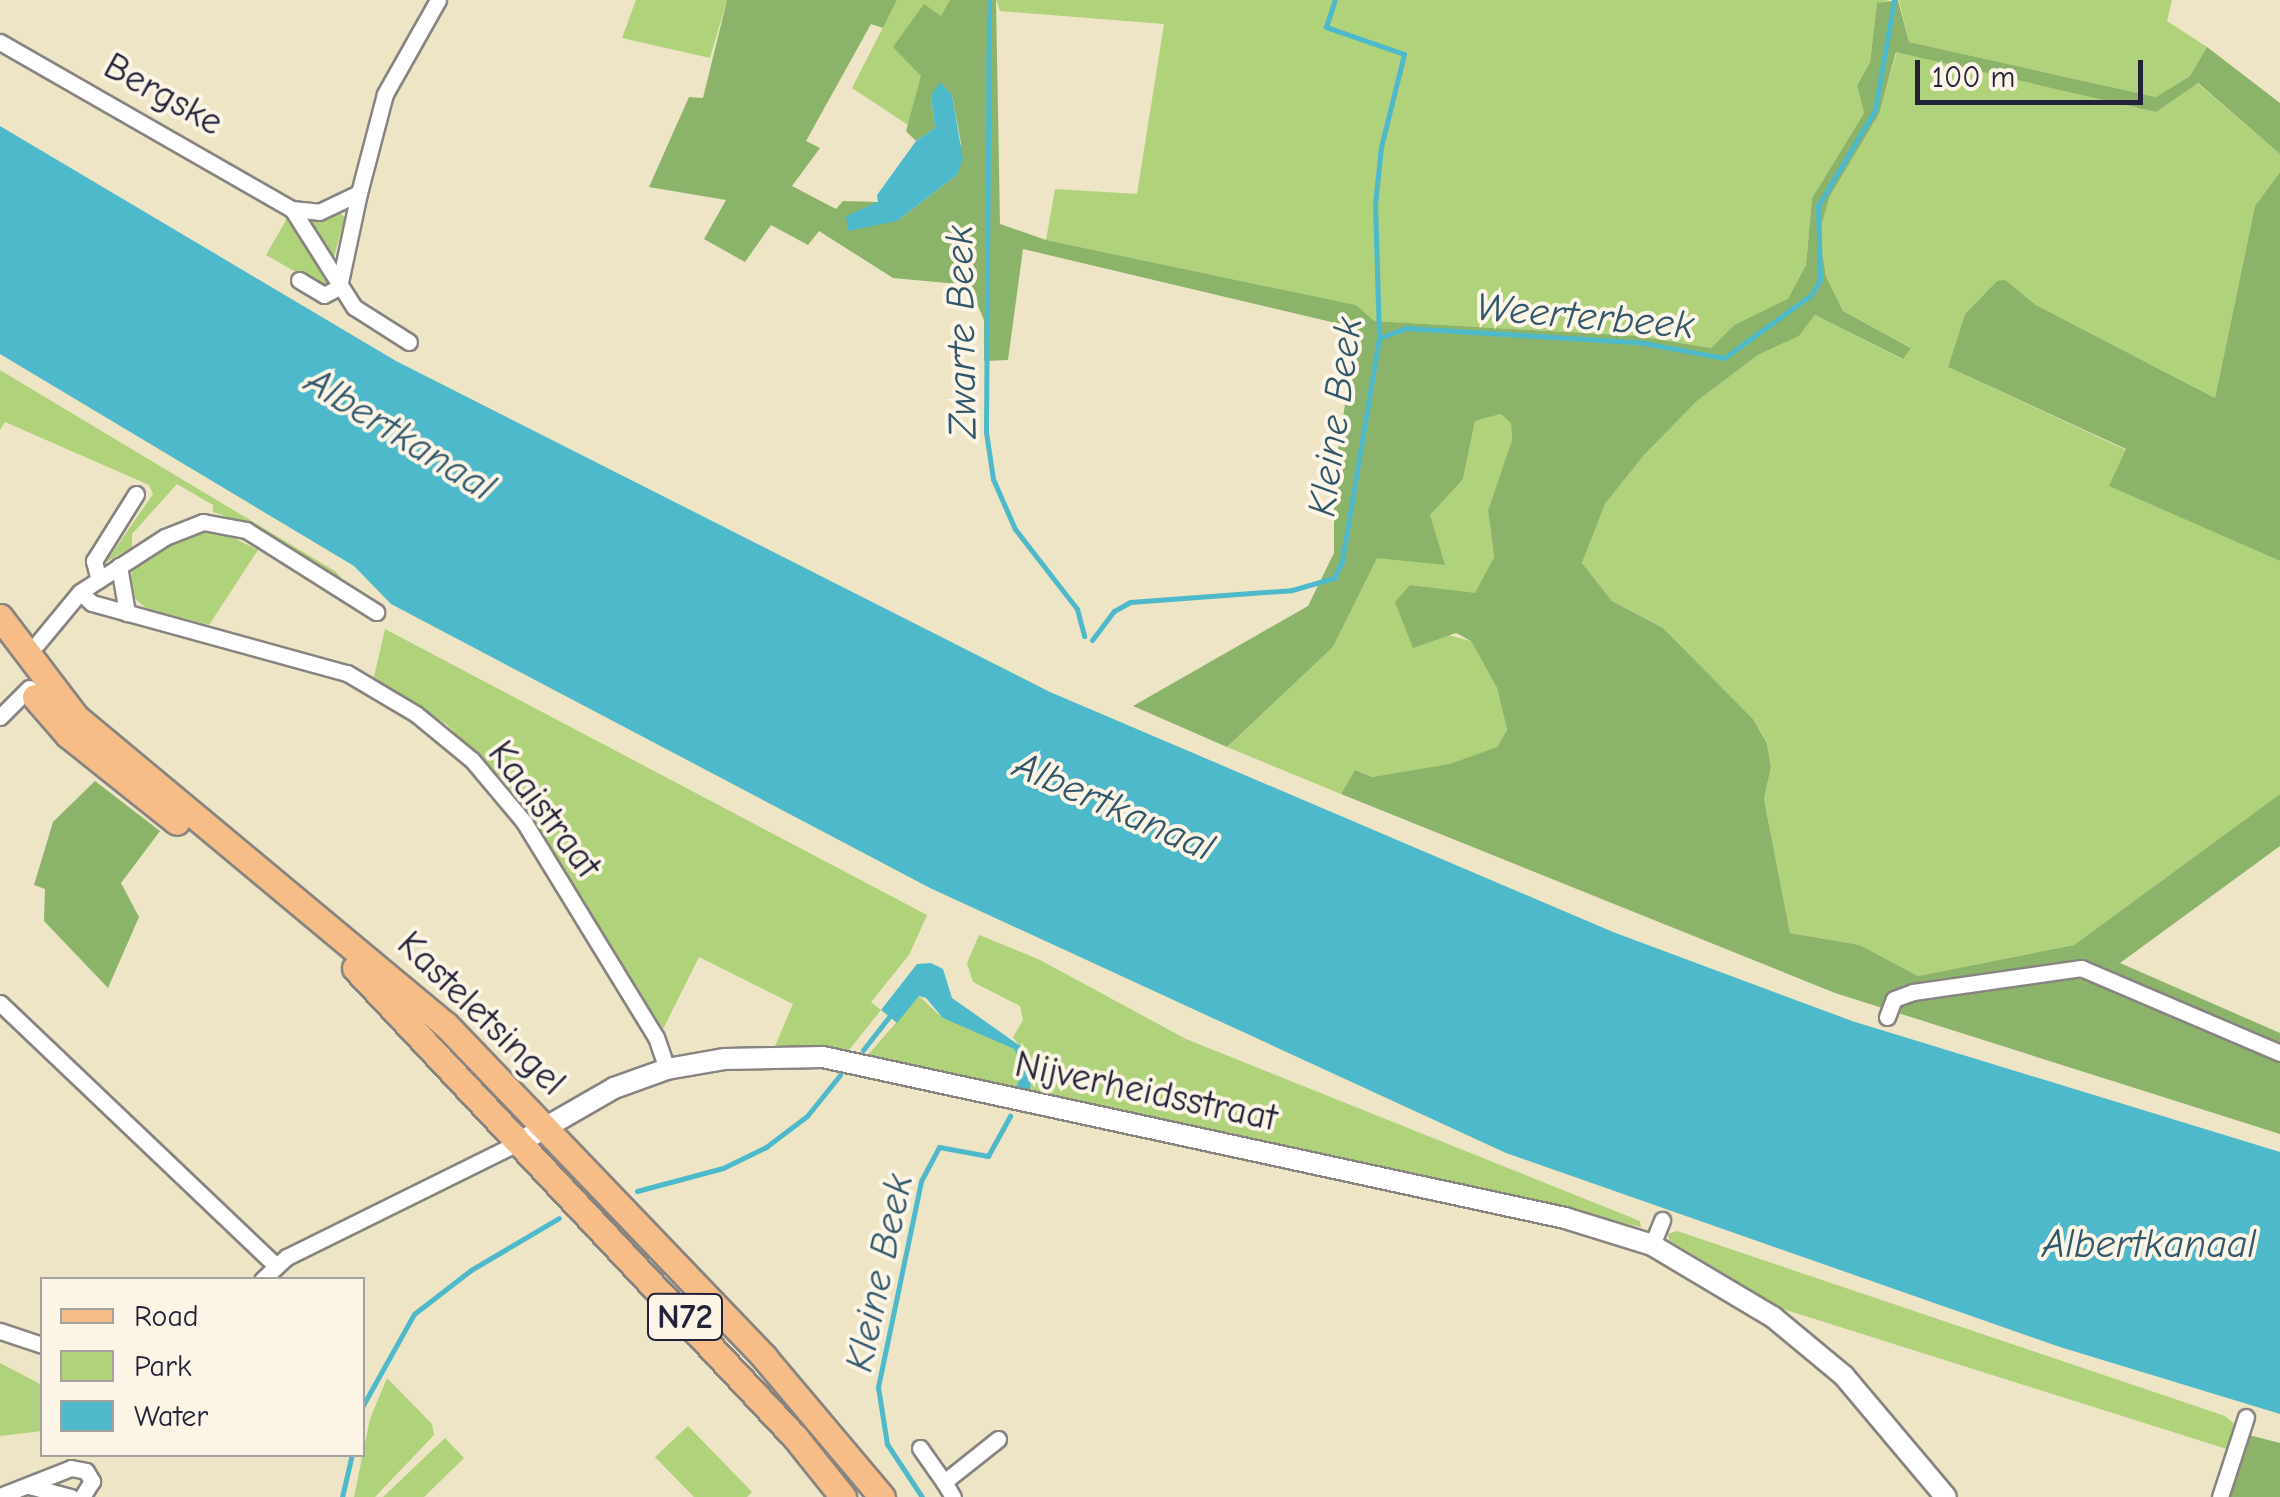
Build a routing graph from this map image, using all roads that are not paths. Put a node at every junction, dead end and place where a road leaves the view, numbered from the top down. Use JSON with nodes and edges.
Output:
{"nodes":[{"id":1,"x":438,"y":0,"type":"edge"},
{"id":2,"x":0,"y":42,"type":"edge"},
{"id":3,"x":358,"y":193,"type":"junction"},
{"id":4,"x":292,"y":209,"type":"junction"},
{"id":5,"x":298,"y":280,"type":"dead end"},
{"id":6,"x":340,"y":287,"type":"junction"},
{"id":7,"x":409,"y":342,"type":"dead end"},
{"id":8,"x":136,"y":494,"type":"dead end"},
{"id":9,"x":119,"y":566,"type":"junction"},
{"id":10,"x":98,"y":580,"type":"junction"},
{"id":11,"x":80,"y":592,"type":"junction"},
{"id":12,"x":376,"y":612,"type":"dead end"},
{"id":13,"x":127,"y":614,"type":"junction"},
{"id":14,"x":0,"y":618,"type":"edge"},
{"id":15,"x":0,"y":644,"type":"edge"},
{"id":16,"x":37,"y":644,"type":"dead end"},
{"id":17,"x":29,"y":688,"type":"junction"},
{"id":18,"x":0,"y":717,"type":"edge"},
{"id":19,"x":0,"y":1003,"type":"edge"},
{"id":20,"x":1887,"y":1017,"type":"dead end"},
{"id":21,"x":2280,"y":1052,"type":"edge"},
{"id":22,"x":667,"y":1069,"type":"junction"},
{"id":23,"x":545,"y":1127,"type":"junction"},
{"id":24,"x":522,"y":1142,"type":"junction"},
{"id":25,"x":1662,"y":1220,"type":"dead end"},
{"id":26,"x":1652,"y":1245,"type":"junction"},
{"id":27,"x":275,"y":1265,"type":"junction"},
{"id":28,"x":265,"y":1277,"type":"edge"},
{"id":29,"x":0,"y":1331,"type":"edge"},
{"id":30,"x":40,"y":1344,"type":"edge"},
{"id":31,"x":2246,"y":1417,"type":"dead end"},
{"id":32,"x":998,"y":1439,"type":"dead end"},
{"id":33,"x":920,"y":1448,"type":"dead end"},
{"id":34,"x":944,"y":1482,"type":"junction"},
{"id":35,"x":29,"y":1486,"type":"junction"},
{"id":36,"x":0,"y":1496,"type":"edge"},
{"id":37,"x":71,"y":1497,"type":"edge"},
{"id":38,"x":82,"y":1497,"type":"edge"},
{"id":39,"x":843,"y":1497,"type":"edge"},
{"id":40,"x":882,"y":1497,"type":"edge"},
{"id":41,"x":953,"y":1497,"type":"edge"},
{"id":42,"x":1946,"y":1497,"type":"edge"},
{"id":43,"x":2220,"y":1497,"type":"edge"}],
"edges":[{"from":1,"to":3,"type":"street"},
{"from":2,"to":4,"type":"street","name":"Bergske"},
{"from":3,"to":4,"type":"street"},
{"from":3,"to":6,"type":"street"},
{"from":4,"to":6,"type":"street"},
{"from":5,"to":6,"type":"street"},
{"from":6,"to":7,"type":"street"},
{"from":8,"to":10,"type":"street"},
{"from":9,"to":10,"type":"street"},
{"from":9,"to":12,"type":"street"},
{"from":9,"to":13,"type":"street"},
{"from":10,"to":11,"type":"street"},
{"from":11,"to":13,"type":"street","name":"Kaaistraat"},
{"from":11,"to":16,"type":"street"},
{"from":13,"to":22,"type":"street","name":"Kaaistraat"},
{"from":14,"to":23,"type":"main road","name":"Kasteletsingel","number":"N72"},
{"from":15,"to":17,"type":"main road","name":"Kasteletsingel","number":"N72"},
{"from":17,"to":18,"type":"street"},
{"from":17,"to":24,"type":"main road","name":"Kasteletsingel","number":"N72"},
{"from":19,"to":27,"type":"street"},
{"from":20,"to":21,"type":"street"},
{"from":22,"to":23,"type":"street","name":"Nijverheidsstraat"},
{"from":22,"to":26,"type":"street","name":"Nijverheidsstraat"},
{"from":23,"to":24,"type":"street","name":"Nijverheidsstraat"},
{"from":23,"to":40,"type":"main road","name":"Kasteletsingel","number":"N72"},
{"from":24,"to":27,"type":"street","name":"Nijverheidsstraat"},
{"from":24,"to":39,"type":"main road","name":"Kasteletsingel","number":"N72"},
{"from":25,"to":26,"type":"street"},
{"from":26,"to":42,"type":"street","name":"Nijverheidsstraat"},
{"from":27,"to":28,"type":"street"},
{"from":29,"to":30,"type":"street"},
{"from":31,"to":43,"type":"street"},
{"from":32,"to":34,"type":"street"},
{"from":33,"to":34,"type":"street"},
{"from":34,"to":41,"type":"street"},
{"from":35,"to":36,"type":"street"},
{"from":35,"to":37,"type":"street"},
{"from":35,"to":38,"type":"street"}]}
